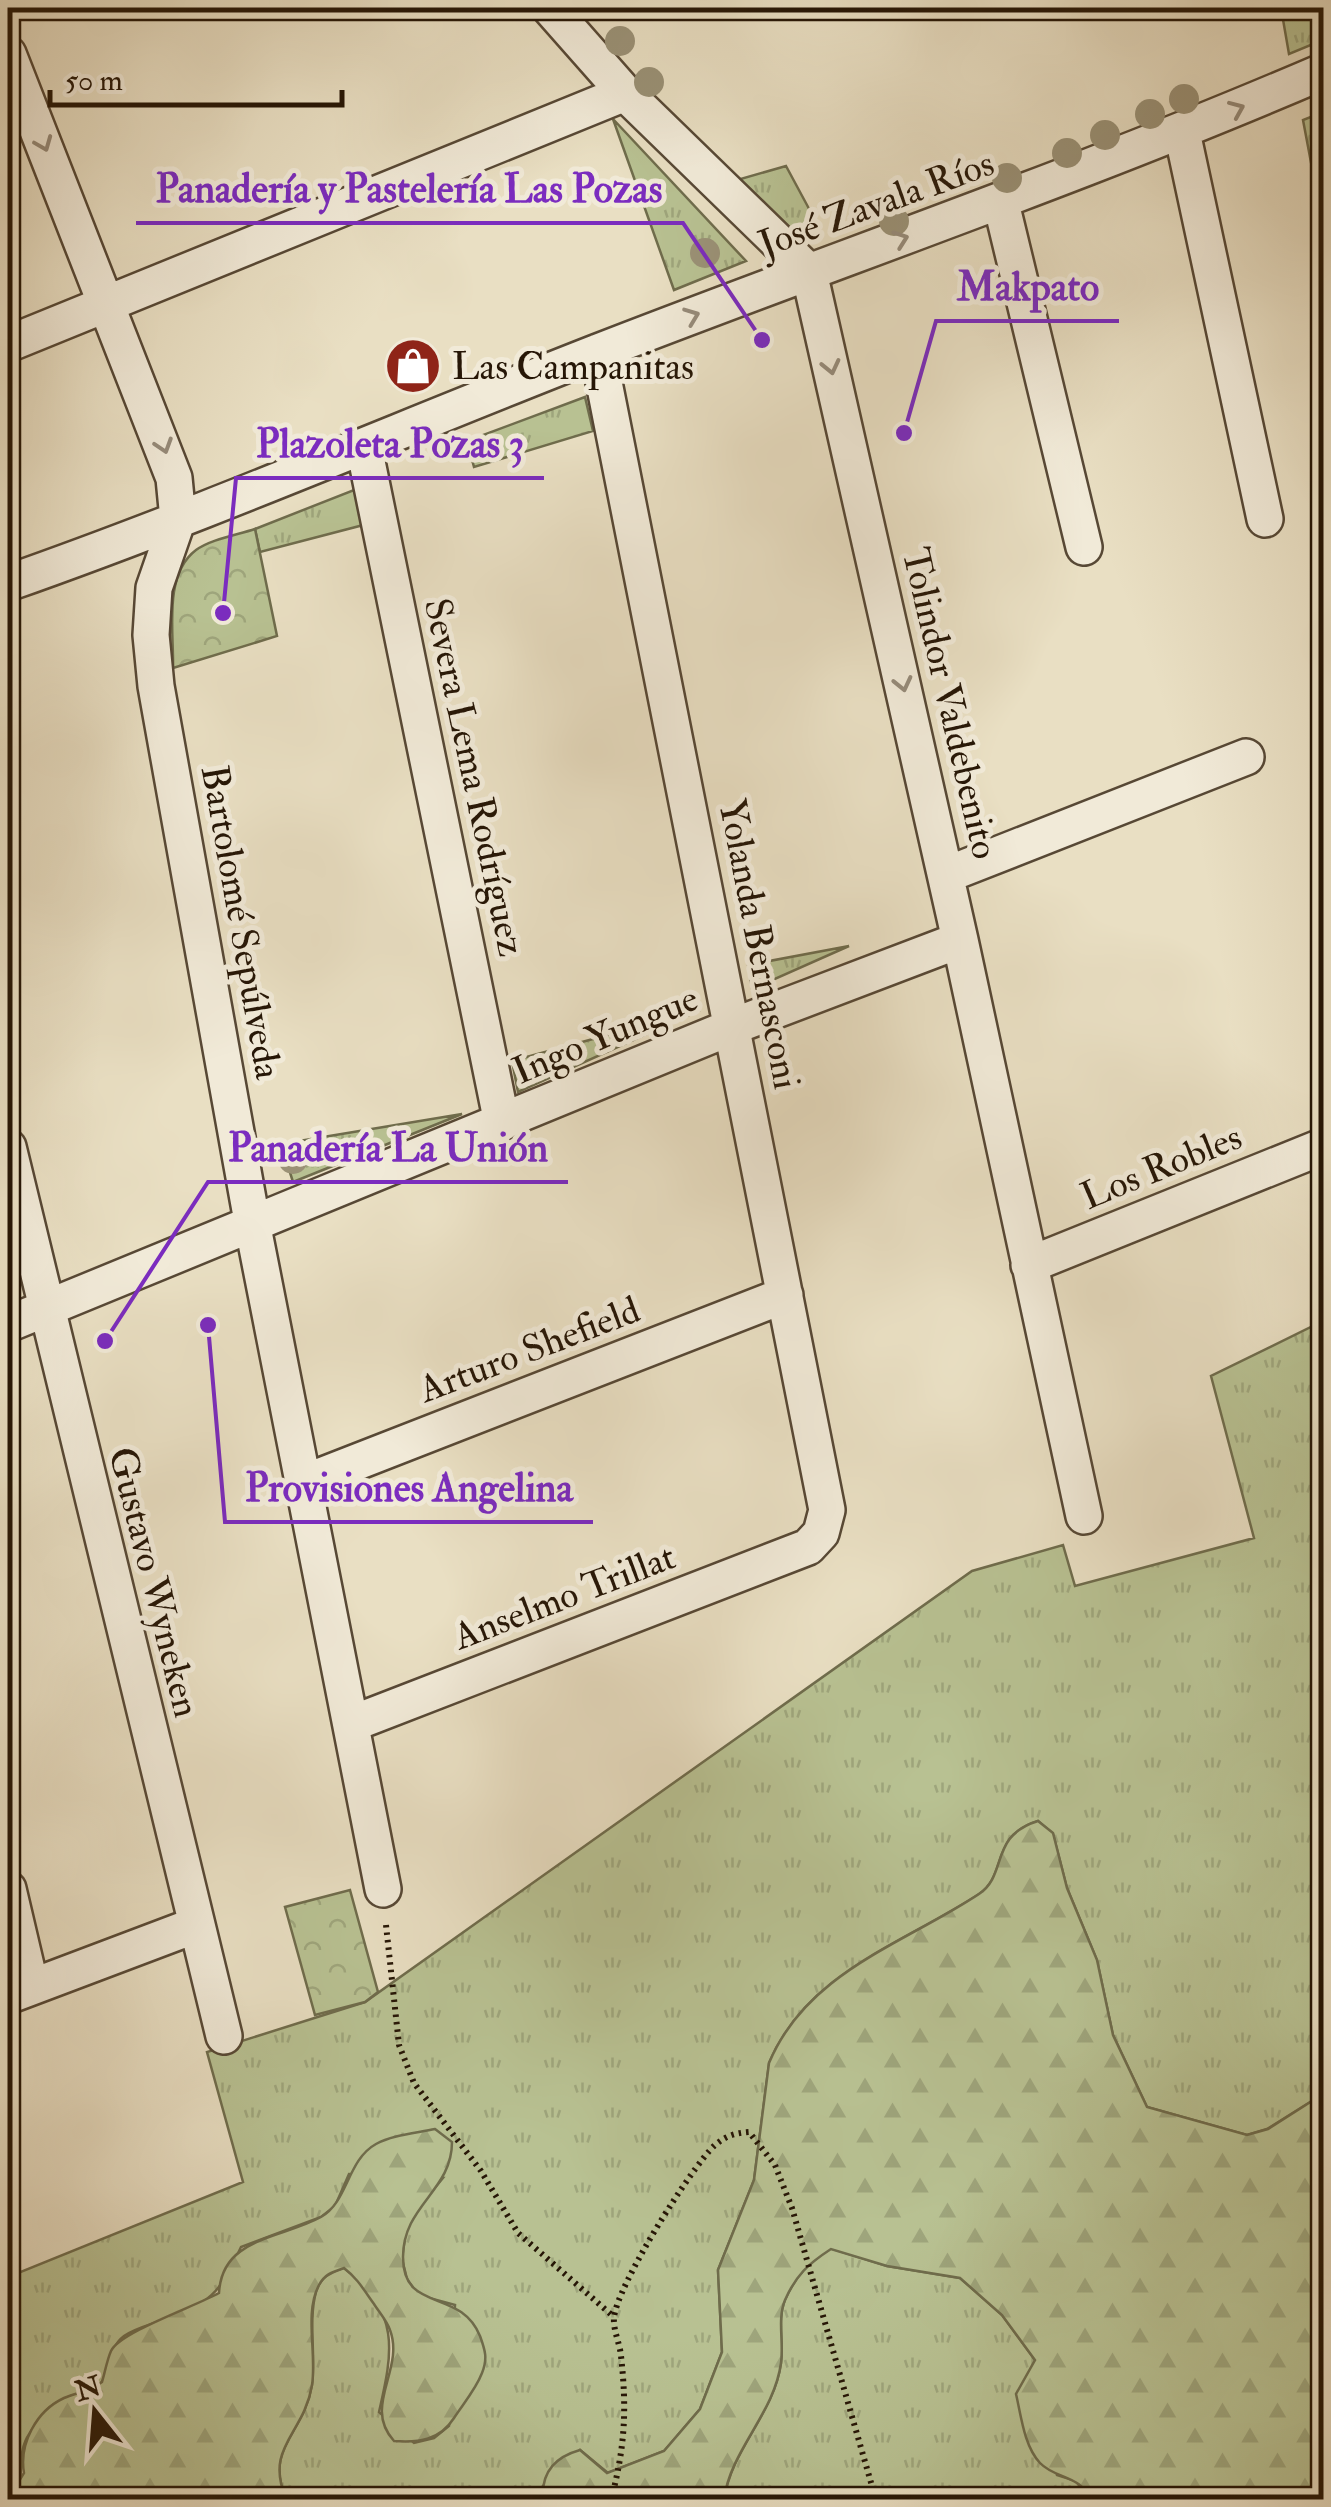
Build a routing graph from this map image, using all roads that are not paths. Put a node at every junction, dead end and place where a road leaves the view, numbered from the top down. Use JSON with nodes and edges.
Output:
{"nodes":[{"id":1,"x":550,"y":8,"type":"edge"},
{"id":2,"x":8,"y":54,"type":"edge"},
{"id":3,"x":1324,"y":72,"type":"edge"},
{"id":4,"x":625,"y":92,"type":"junction"},
{"id":5,"x":1182,"y":132,"type":"junction"},
{"id":6,"x":1001,"y":203,"type":"junction"},
{"id":7,"x":810,"y":272,"type":"junction"},
{"id":8,"x":108,"y":303,"type":"junction"},
{"id":9,"x":8,"y":344,"type":"edge"},
{"id":10,"x":598,"y":352,"type":"junction"},
{"id":11,"x":364,"y":447,"type":"junction"},
{"id":12,"x":178,"y":519,"type":"junction"},
{"id":13,"x":1265,"y":519,"type":"dead end"},
{"id":14,"x":1084,"y":546,"type":"dead end"},
{"id":15,"x":8,"y":584,"type":"edge"},
{"id":16,"x":1246,"y":756,"type":"dead end"},
{"id":17,"x":946,"y":875,"type":"junction"},
{"id":18,"x":960,"y":940,"type":"junction"},
{"id":19,"x":734,"y":1026,"type":"junction"},
{"id":20,"x":502,"y":1123,"type":"junction"},
{"id":21,"x":1324,"y":1146,"type":"edge"},
{"id":22,"x":8,"y":1147,"type":"edge"},
{"id":23,"x":253,"y":1227,"type":"junction"},
{"id":24,"x":1030,"y":1265,"type":"junction"},
{"id":25,"x":785,"y":1295,"type":"junction"},
{"id":26,"x":44,"y":1308,"type":"junction"},
{"id":27,"x":8,"y":1324,"type":"edge"},
{"id":28,"x":303,"y":1483,"type":"junction"},
{"id":29,"x":1084,"y":1516,"type":"dead end"},
{"id":30,"x":808,"y":1547,"type":"joint"},
{"id":31,"x":351,"y":1724,"type":"junction"},
{"id":32,"x":8,"y":1889,"type":"edge"},
{"id":33,"x":383,"y":1889,"type":"road end"},
{"id":34,"x":196,"y":1925,"type":"junction"},
{"id":35,"x":20,"y":1992,"type":"edge"},
{"id":36,"x":224,"y":2036,"type":"dead end"}],
"edges":[{"from":1,"to":4,"type":"street"},
{"from":2,"to":8,"type":"street","name":"Bartolomé Sepúlveda","one_way":true},
{"from":5,"to":3,"type":"street","name":"José Zavala Ríos","one_way":true},
{"from":4,"to":7,"type":"street"},
{"from":4,"to":8,"type":"street"},
{"from":5,"to":6,"type":"street","name":"José Zavala Ríos"},
{"from":5,"to":13,"type":"street"},
{"from":7,"to":6,"type":"street","name":"José Zavala Ríos","one_way":true},
{"from":6,"to":14,"type":"street"},
{"from":10,"to":7,"type":"street","name":"José Zavala Ríos","one_way":true},
{"from":7,"to":17,"type":"street","name":"Tolindor Valdebenito","one_way":true},
{"from":8,"to":9,"type":"street"},
{"from":8,"to":12,"type":"street","name":"Bartolomé Sepúlveda","one_way":true},
{"from":10,"to":11,"type":"street","name":"José Zavala Ríos"},
{"from":10,"to":19,"type":"street","name":"Yolanda Bernasconi"},
{"from":11,"to":12,"type":"street","name":"José Zavala Ríos"},
{"from":11,"to":20,"type":"street","name":"Severa Lema Rodríguez"},
{"from":12,"to":15,"type":"street","name":"José Zavala Ríos"},
{"from":12,"to":23,"type":"street","name":"Bartolomé Sepúlveda"},
{"from":16,"to":17,"type":"street"},
{"from":17,"to":18,"type":"street","name":"Tolindor Valdebenito"},
{"from":18,"to":19,"type":"street","name":"Ingo Yungue"},
{"from":18,"to":24,"type":"street","name":"Tolindor Valdebenito"},
{"from":19,"to":20,"type":"street","name":"Ingo Yungue"},
{"from":19,"to":25,"type":"street","name":"Yolanda Bernasconi"},
{"from":20,"to":23,"type":"street","name":"Ingo Yungue"},
{"from":21,"to":24,"type":"street","name":"Los Robles"},
{"from":22,"to":26,"type":"street","name":"Gustavo Wyneken"},
{"from":23,"to":26,"type":"street","name":"Ingo Yungue"},
{"from":23,"to":28,"type":"street","name":"Bartolomé Sepúlveda"},
{"from":24,"to":29,"type":"street","name":"Tolindor Valdebenito"},
{"from":25,"to":28,"type":"street","name":"Arturo Shefield"},
{"from":25,"to":30,"type":"street","name":"Yolanda Bernasconi"},
{"from":26,"to":27,"type":"street","name":"Ingo Yungue"},
{"from":26,"to":34,"type":"street","name":"Gustavo Wyneken"},
{"from":28,"to":31,"type":"street","name":"Bartolomé Sepúlveda"},
{"from":30,"to":31,"type":"street","name":"Anselmo Trillat"},
{"from":31,"to":33,"type":"street","name":"Bartolomé Sepúlveda"},
{"from":32,"to":35,"type":"street"},
{"from":34,"to":35,"type":"street"},
{"from":34,"to":36,"type":"street","name":"Gustavo Wyneken"}]}
